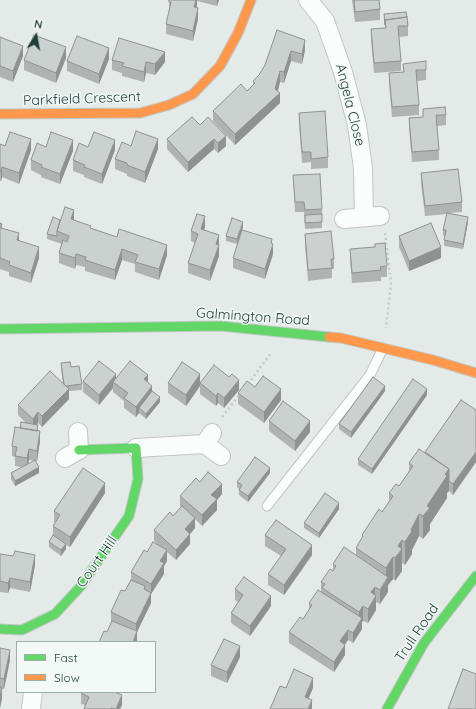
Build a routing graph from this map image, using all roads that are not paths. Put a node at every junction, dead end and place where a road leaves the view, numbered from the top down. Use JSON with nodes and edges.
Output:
{"nodes":[{"id":1,"x":251,"y":0,"type":"edge"},
{"id":2,"x":308,"y":0,"type":"edge"},
{"id":3,"x":0,"y":114,"type":"edge"},
{"id":4,"x":344,"y":219,"type":"dead end"},
{"id":5,"x":0,"y":329,"type":"edge"},
{"id":6,"x":383,"y":348,"type":"junction"},
{"id":7,"x":476,"y":374,"type":"edge"},
{"id":8,"x":74,"y":446,"type":"dead end"},
{"id":9,"x":136,"y":448,"type":"junction"},
{"id":10,"x":220,"y":456,"type":"dead end"},
{"id":11,"x":267,"y":506,"type":"dead end"},
{"id":12,"x":476,"y":576,"type":"edge"},
{"id":13,"x":0,"y":629,"type":"edge"},
{"id":14,"x":25,"y":636,"type":"edge"},
{"id":15,"x":33,"y":693,"type":"edge"},
{"id":16,"x":31,"y":709,"type":"edge"},
{"id":17,"x":387,"y":709,"type":"edge"}],
"edges":[{"from":1,"to":3,"type":"street","name":"Parkfield Crescent"},
{"from":2,"to":4,"type":"street","name":"Angela Close"},
{"from":5,"to":6,"type":"street","name":"Galmington Road"},
{"from":6,"to":7,"type":"street","name":"Galmington Road"},
{"from":6,"to":11,"type":"lane"},
{"from":8,"to":9,"type":"street"},
{"from":9,"to":10,"type":"street"},
{"from":9,"to":14,"type":"street","name":"Court Hill"},
{"from":12,"to":17,"type":"street","name":"Trull Road"},
{"from":13,"to":14,"type":"street","name":"Court Hill"},
{"from":15,"to":16,"type":"street"}]}
